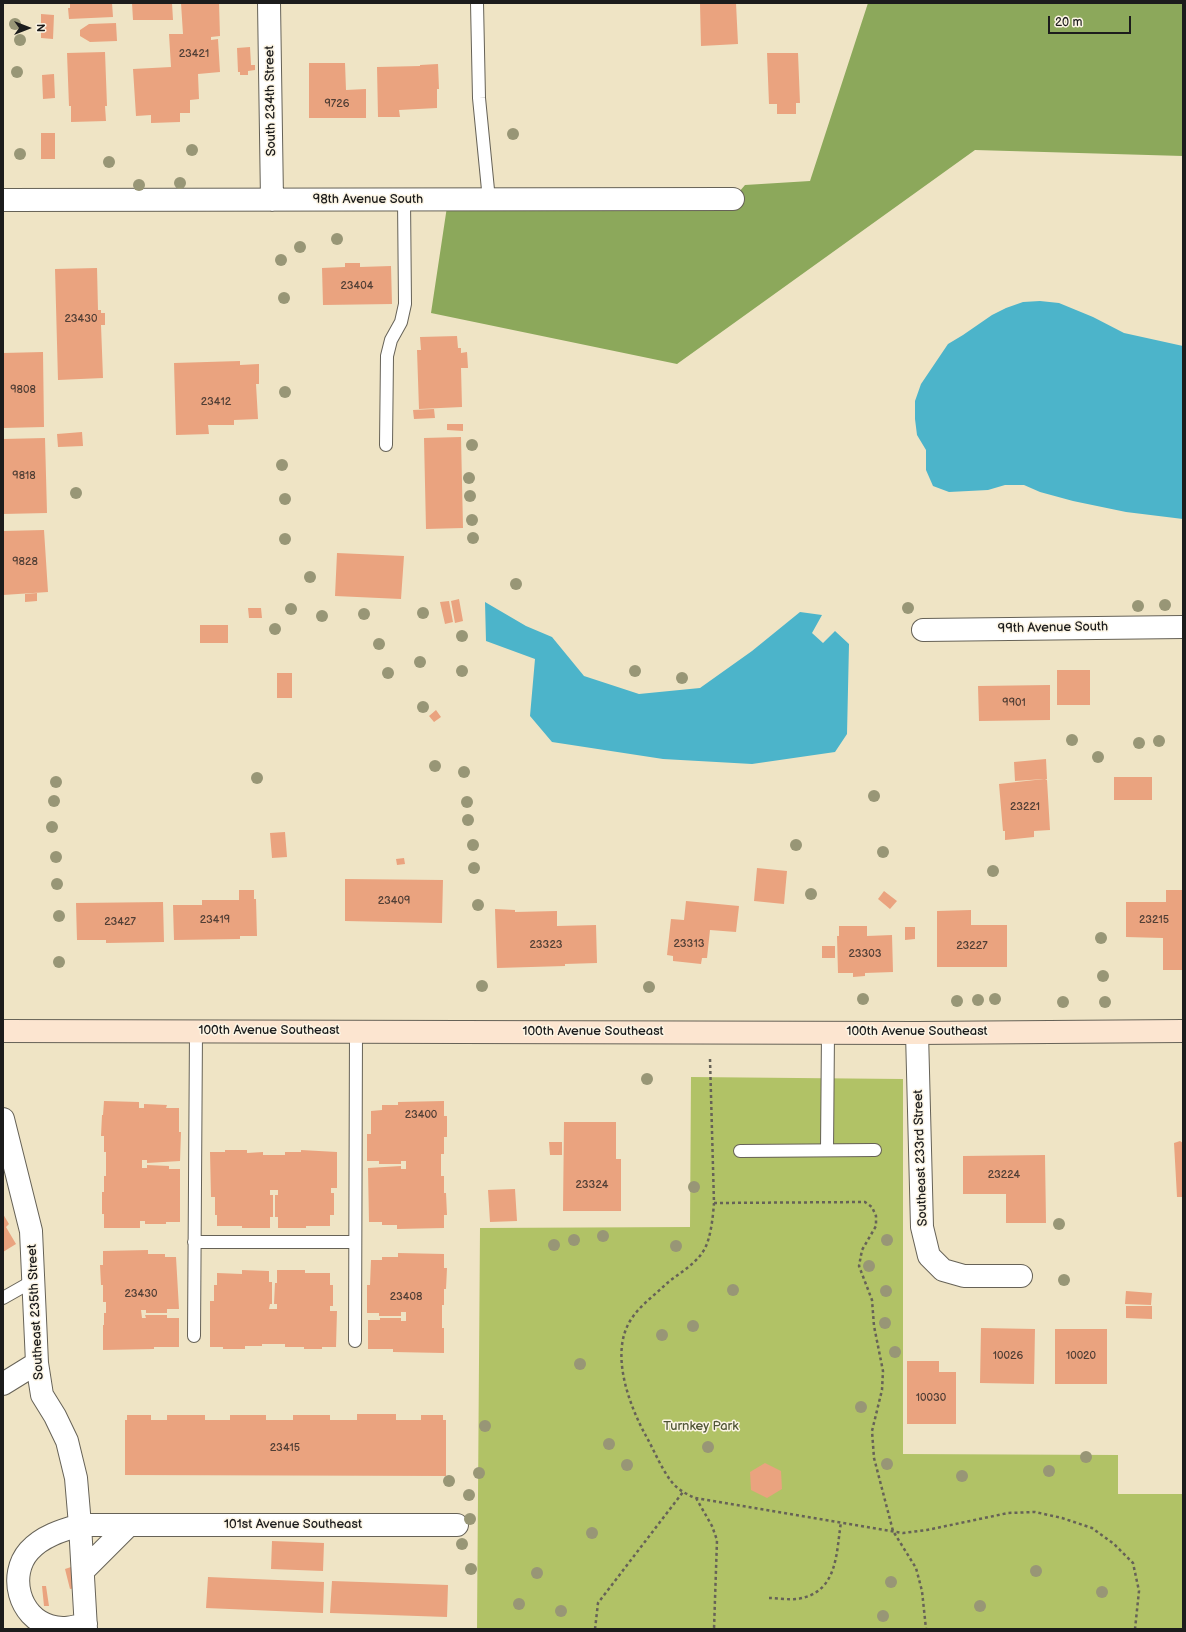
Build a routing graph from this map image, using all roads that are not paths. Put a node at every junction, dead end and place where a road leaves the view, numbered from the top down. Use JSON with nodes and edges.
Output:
{"nodes":[{"id":1,"x":269,"y":3,"type":"edge"},
{"id":2,"x":477,"y":3,"type":"edge"},
{"id":3,"x":733,"y":199,"type":"dead end"},
{"id":4,"x":3,"y":200,"type":"edge"},
{"id":5,"x":272,"y":200,"type":"junction"},
{"id":6,"x":404,"y":200,"type":"junction"},
{"id":7,"x":489,"y":200,"type":"junction"},
{"id":8,"x":386,"y":445,"type":"dead end"},
{"id":9,"x":1183,"y":627,"type":"edge"},
{"id":10,"x":923,"y":630,"type":"dead end"},
{"id":11,"x":3,"y":1030,"type":"edge"},
{"id":12,"x":196,"y":1031,"type":"junction"},
{"id":13,"x":356,"y":1031,"type":"junction"},
{"id":14,"x":1183,"y":1031,"type":"edge"},
{"id":15,"x":828,"y":1032,"type":"junction"},
{"id":16,"x":917,"y":1033,"type":"junction"},
{"id":17,"x":3,"y":1119,"type":"edge"},
{"id":18,"x":827,"y":1150,"type":"junction"},
{"id":19,"x":875,"y":1150,"type":"dead end"},
{"id":20,"x":740,"y":1151,"type":"dead end"},
{"id":21,"x":194,"y":1242,"type":"junction"},
{"id":22,"x":355,"y":1242,"type":"junction"},
{"id":23,"x":1021,"y":1276,"type":"dead end"},
{"id":24,"x":33,"y":1281,"type":"junction"},
{"id":25,"x":3,"y":1298,"type":"edge"},
{"id":26,"x":194,"y":1336,"type":"dead end"},
{"id":27,"x":355,"y":1341,"type":"dead end"},
{"id":28,"x":37,"y":1363,"type":"junction"},
{"id":29,"x":3,"y":1384,"type":"edge"},
{"id":30,"x":80,"y":1524,"type":"junction"},
{"id":31,"x":129,"y":1524,"type":"junction"},
{"id":32,"x":457,"y":1526,"type":"dead end"},
{"id":33,"x":83,"y":1571,"type":"junction"},
{"id":34,"x":86,"y":1626,"type":"edge"}],
"edges":[{"from":1,"to":5,"type":"street","name":"South 234th Street"},
{"from":2,"to":7,"type":"lane"},
{"from":3,"to":7,"type":"street","name":"98th Avenue South"},
{"from":4,"to":5,"type":"street","name":"98th Avenue South"},
{"from":5,"to":6,"type":"street","name":"98th Avenue South"},
{"from":6,"to":7,"type":"street","name":"98th Avenue South"},
{"from":6,"to":8,"type":"lane"},
{"from":9,"to":10,"type":"street","name":"99th Avenue South"},
{"from":11,"to":12,"type":"street","name":"100th Avenue Southeast"},
{"from":12,"to":13,"type":"street","name":"100th Avenue Southeast"},
{"from":12,"to":21,"type":"lane"},
{"from":13,"to":15,"type":"street","name":"100th Avenue Southeast"},
{"from":13,"to":22,"type":"lane"},
{"from":14,"to":16,"type":"street","name":"100th Avenue Southeast"},
{"from":15,"to":16,"type":"street","name":"100th Avenue Southeast"},
{"from":15,"to":18,"type":"lane"},
{"from":16,"to":23,"type":"street","name":"Southeast 233rd Street"},
{"from":17,"to":24,"type":"street","name":"Southeast 235th Street"},
{"from":18,"to":19,"type":"lane"},
{"from":18,"to":20,"type":"lane"},
{"from":21,"to":22,"type":"lane"},
{"from":21,"to":26,"type":"lane"},
{"from":22,"to":27,"type":"lane"},
{"from":24,"to":25,"type":"lane"},
{"from":24,"to":28,"type":"street","name":"Southeast 235th Street"},
{"from":28,"to":29,"type":"street"},
{"from":28,"to":30,"type":"street","name":"Southeast 235th Street"},
{"from":30,"to":31,"type":"street","name":"101st Avenue Southeast"},
{"from":30,"to":33,"type":"street","name":"Southeast 235th Street"},
{"from":30,"to":34,"type":"street","name":"Southeast 235th Street"},
{"from":31,"to":32,"type":"street","name":"101st Avenue Southeast"},
{"from":31,"to":33,"type":"street"},
{"from":33,"to":34,"type":"street","name":"Southeast 235th Street"}]}
